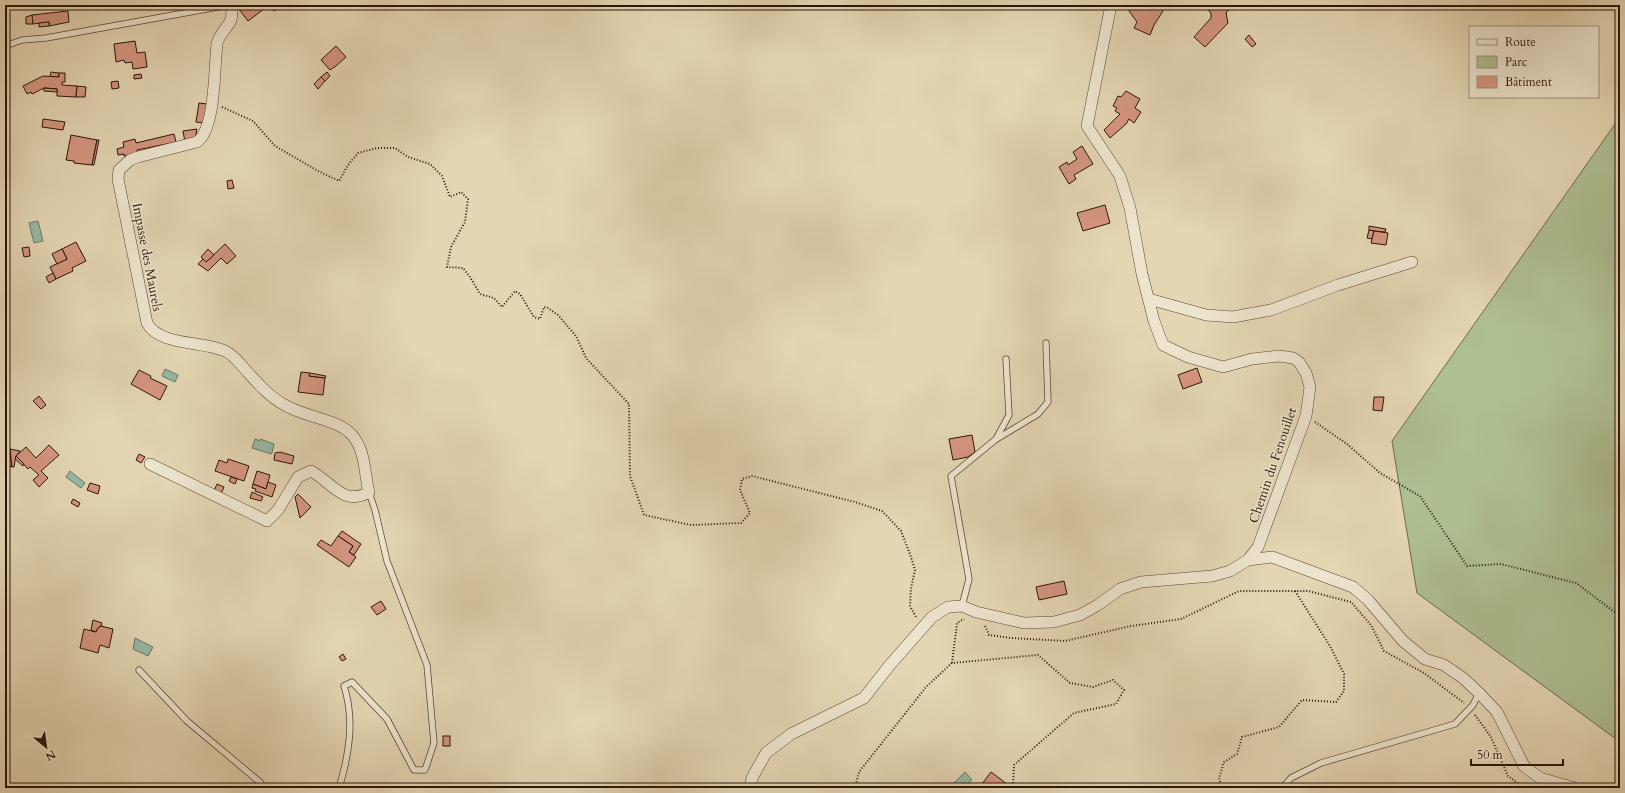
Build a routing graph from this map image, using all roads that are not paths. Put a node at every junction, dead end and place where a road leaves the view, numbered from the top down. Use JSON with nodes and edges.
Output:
{"nodes":[{"id":1,"x":231,"y":5,"type":"edge"},
{"id":2,"x":1111,"y":5,"type":"edge"},
{"id":3,"x":5,"y":46,"type":"edge"},
{"id":4,"x":1412,"y":262,"type":"dead end"},
{"id":5,"x":1148,"y":299,"type":"junction"},
{"id":6,"x":1046,"y":343,"type":"dead end"},
{"id":7,"x":1006,"y":359,"type":"dead end"},
{"id":8,"x":995,"y":440,"type":"junction"},
{"id":9,"x":150,"y":464,"type":"dead end"},
{"id":10,"x":369,"y":492,"type":"junction"},
{"id":11,"x":1248,"y":560,"type":"junction"},
{"id":12,"x":962,"y":606,"type":"junction"},
{"id":13,"x":140,"y":670,"type":"dead end"},
{"id":14,"x":1479,"y":693,"type":"junction"},
{"id":15,"x":263,"y":788,"type":"edge"},
{"id":16,"x":339,"y":788,"type":"edge"},
{"id":17,"x":750,"y":788,"type":"edge"},
{"id":18,"x":1282,"y":788,"type":"edge"},
{"id":19,"x":1575,"y":788,"type":"edge"}],
"edges":[{"from":1,"to":3,"type":"lane"},
{"from":1,"to":10,"type":"street","name":"Impasse des Maurels"},
{"from":2,"to":5,"type":"street","name":"Chemin du Fenouillet"},
{"from":4,"to":5,"type":"street"},
{"from":5,"to":11,"type":"street","name":"Chemin du Fenouillet"},
{"from":6,"to":8,"type":"lane"},
{"from":7,"to":8,"type":"lane"},
{"from":8,"to":12,"type":"lane"},
{"from":9,"to":10,"type":"street"},
{"from":10,"to":16,"type":"lane"},
{"from":11,"to":12,"type":"street"},
{"from":11,"to":14,"type":"street"},
{"from":12,"to":17,"type":"street"},
{"from":13,"to":15,"type":"lane"},
{"from":14,"to":18,"type":"lane"},
{"from":14,"to":19,"type":"street"}]}
